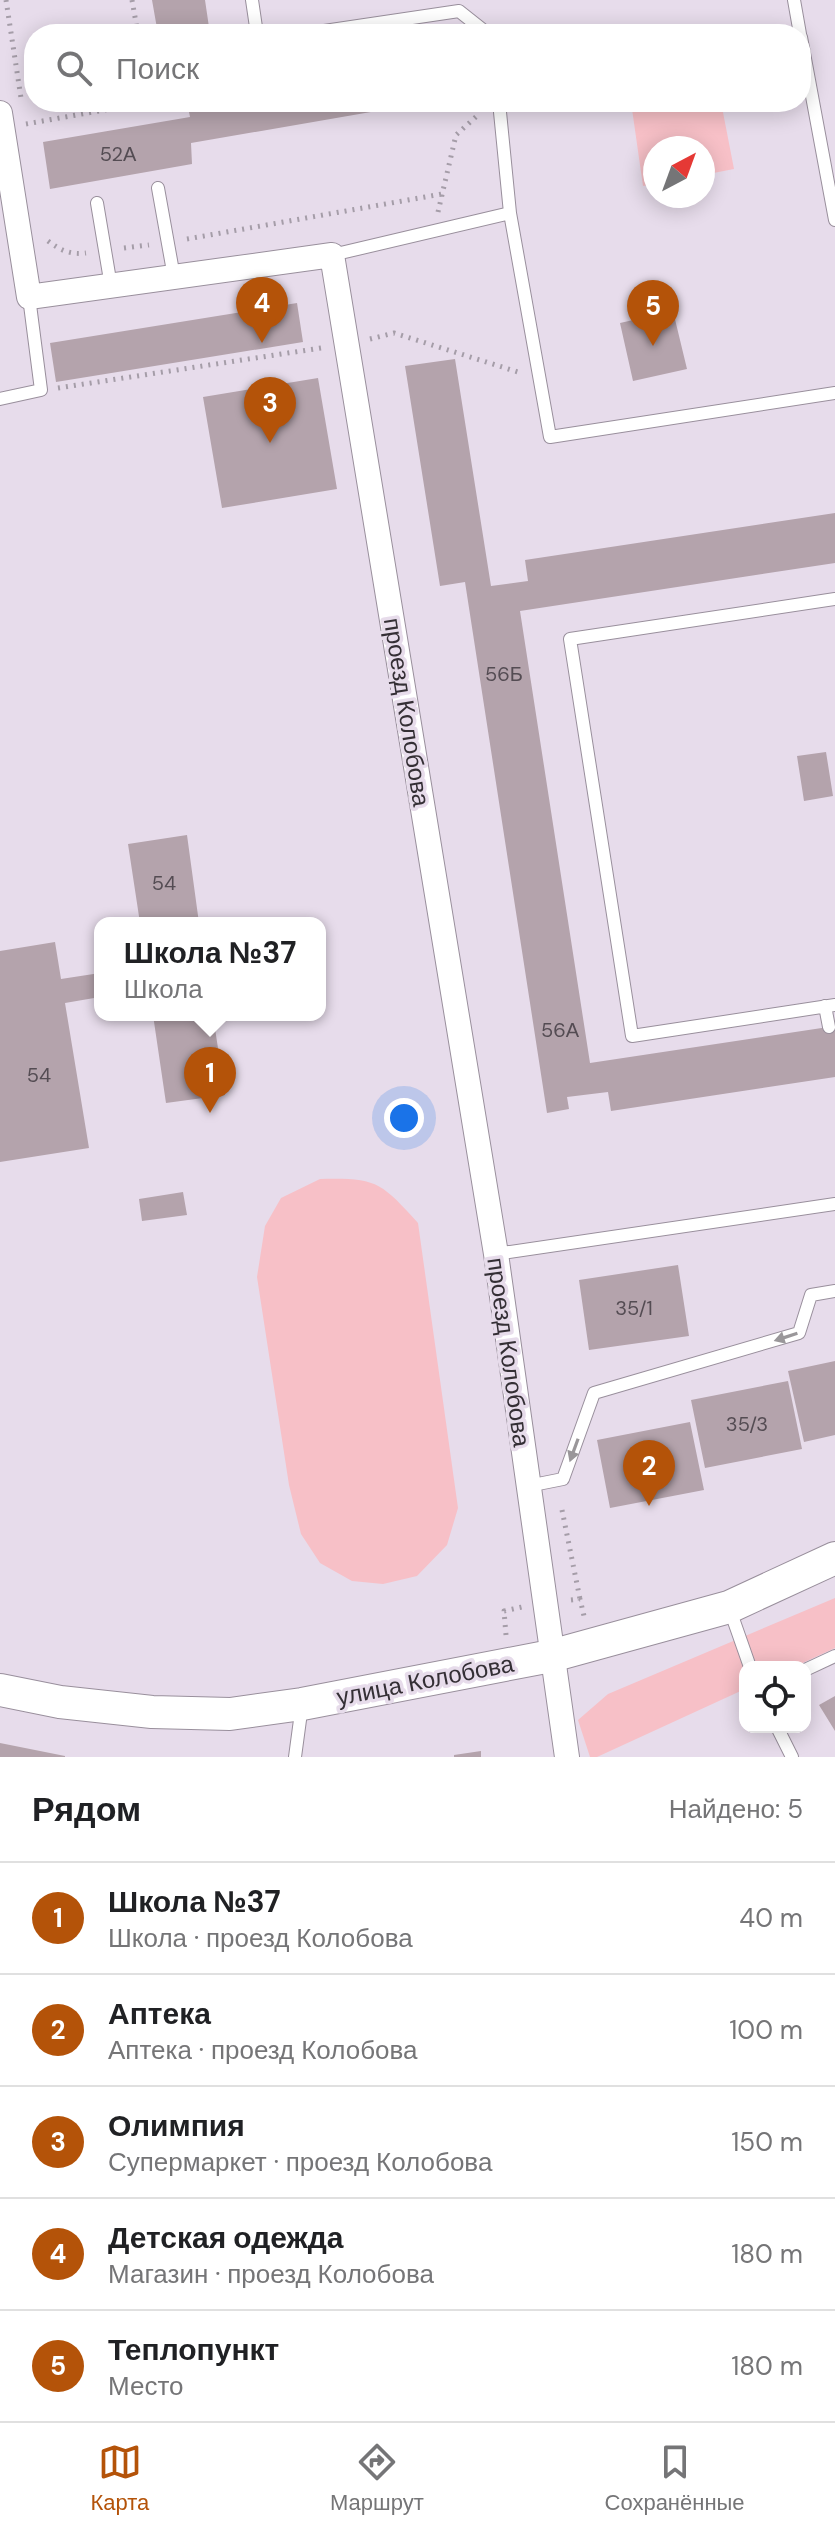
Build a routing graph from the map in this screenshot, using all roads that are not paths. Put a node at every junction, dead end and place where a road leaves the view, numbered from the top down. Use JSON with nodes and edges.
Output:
{"nodes":[{"id":1,"x":252,"y":0,"type":"edge"},
{"id":2,"x":794,"y":0,"type":"edge"},
{"id":3,"x":256,"y":24,"type":"edge"},
{"id":4,"x":371,"y":24,"type":"edge"},
{"id":5,"x":475,"y":24,"type":"edge"},
{"id":6,"x":799,"y":24,"type":"edge"},
{"id":7,"x":811,"y":89,"type":"edge"},
{"id":8,"x":500,"y":112,"type":"edge"},
{"id":9,"x":0,"y":113,"type":"edge"},
{"id":10,"x":158,"y":188,"type":"dead end"},
{"id":11,"x":97,"y":203,"type":"dead end"},
{"id":12,"x":510,"y":213,"type":"junction"},
{"id":13,"x":835,"y":220,"type":"edge"},
{"id":14,"x":332,"y":255,"type":"junction"},
{"id":15,"x":174,"y":277,"type":"junction"},
{"id":16,"x":111,"y":286,"type":"junction"},
{"id":17,"x":29,"y":297,"type":"junction"},
{"id":18,"x":835,"y":393,"type":"edge"},
{"id":19,"x":0,"y":399,"type":"edge"},
{"id":20,"x":835,"y":599,"type":"edge"},
{"id":21,"x":830,"y":1006,"type":"edge"},
{"id":22,"x":829,"y":1027,"type":"dead end"},
{"id":23,"x":835,"y":1204,"type":"edge"},
{"id":24,"x":496,"y":1254,"type":"junction"},
{"id":25,"x":835,"y":1291,"type":"edge"},
{"id":26,"x":528,"y":1486,"type":"junction"},
{"id":27,"x":835,"y":1558,"type":"edge"},
{"id":28,"x":729,"y":1607,"type":"junction"},
{"id":29,"x":551,"y":1656,"type":"junction"},
{"id":30,"x":835,"y":1656,"type":"edge"},
{"id":31,"x":748,"y":1661,"type":"edge"},
{"id":32,"x":811,"y":1667,"type":"edge"},
{"id":33,"x":0,"y":1690,"type":"edge"},
{"id":34,"x":302,"y":1704,"type":"junction"},
{"id":35,"x":780,"y":1733,"type":"edge"},
{"id":36,"x":295,"y":1757,"type":"edge"},
{"id":37,"x":567,"y":1757,"type":"edge"},
{"id":38,"x":792,"y":1757,"type":"edge"}],
"edges":[{"from":1,"to":3,"type":"lane"},
{"from":2,"to":6,"type":"lane"},
{"from":4,"to":5,"type":"lane"},
{"from":7,"to":13,"type":"lane"},
{"from":8,"to":12,"type":"lane"},
{"from":9,"to":17,"type":"street"},
{"from":10,"to":15,"type":"lane"},
{"from":11,"to":16,"type":"lane"},
{"from":12,"to":14,"type":"lane"},
{"from":12,"to":18,"type":"lane"},
{"from":14,"to":15,"type":"street"},
{"from":14,"to":24,"type":"street","name":"проезд Колобова"},
{"from":15,"to":16,"type":"street"},
{"from":16,"to":17,"type":"street"},
{"from":17,"to":19,"type":"lane"},
{"from":20,"to":21,"type":"lane"},
{"from":21,"to":22,"type":"lane"},
{"from":23,"to":24,"type":"lane"},
{"from":24,"to":26,"type":"street","name":"проезд Колобова"},
{"from":25,"to":26,"type":"lane","one_way":true},
{"from":26,"to":29,"type":"street","name":"проезд Колобова"},
{"from":27,"to":28,"type":"street","name":"улица Колобова"},
{"from":28,"to":29,"type":"street","name":"улица Колобова"},
{"from":28,"to":31,"type":"lane"},
{"from":29,"to":34,"type":"street","name":"улица Колобова"},
{"from":29,"to":37,"type":"street","name":"проезд Колобова"},
{"from":30,"to":32,"type":"lane"},
{"from":33,"to":34,"type":"street","name":"улица Колобова"},
{"from":34,"to":36,"type":"lane"},
{"from":35,"to":38,"type":"lane"}]}
